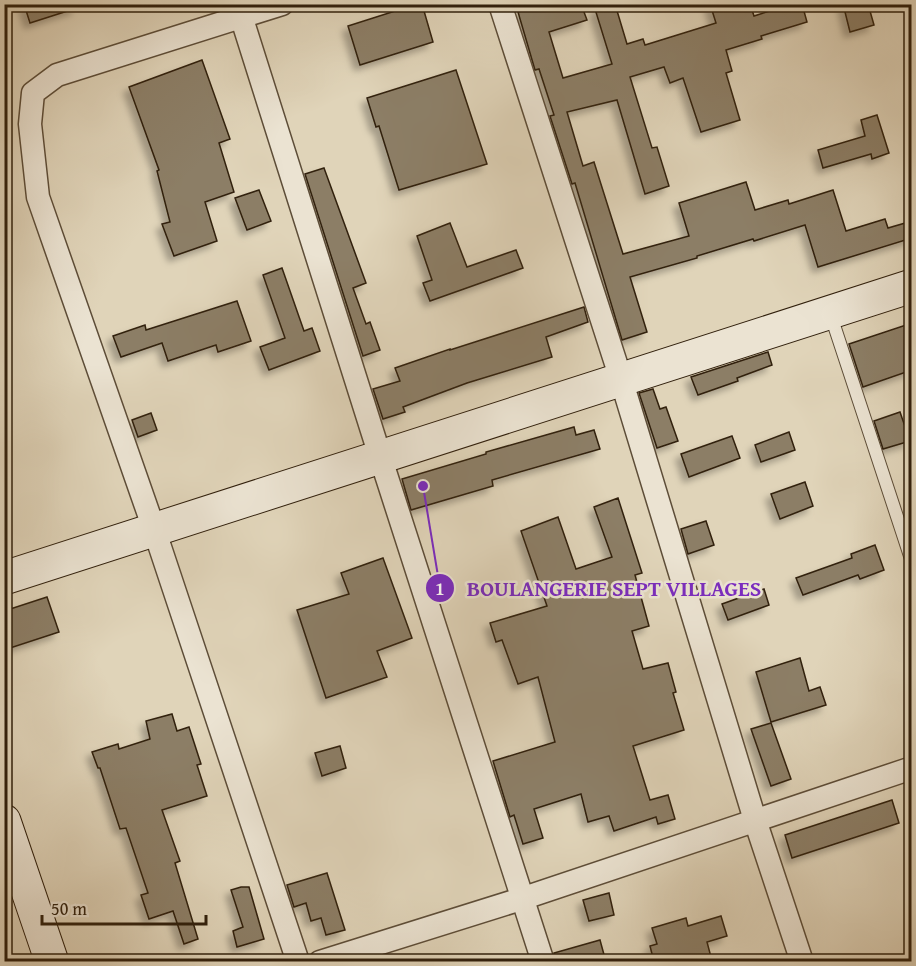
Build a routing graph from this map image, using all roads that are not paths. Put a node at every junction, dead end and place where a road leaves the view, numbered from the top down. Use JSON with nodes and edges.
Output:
{"nodes":[{"id":1,"x":282,"y":4,"type":"edge"},
{"id":2,"x":500,"y":4,"type":"edge"},
{"id":3,"x":242,"y":19,"type":"junction"},
{"id":4,"x":912,"y":286,"type":"edge"},
{"id":5,"x":830,"y":312,"type":"junction"},
{"id":6,"x":621,"y":379,"type":"junction"},
{"id":7,"x":380,"y":456,"type":"junction"},
{"id":8,"x":154,"y":529,"type":"junction"},
{"id":9,"x":912,"y":562,"type":"edge"},
{"id":10,"x":4,"y":578,"type":"edge"},
{"id":11,"x":912,"y":768,"type":"edge"},
{"id":12,"x":755,"y":820,"type":"junction"},
{"id":13,"x":4,"y":821,"type":"edge"},
{"id":14,"x":522,"y":899,"type":"junction"},
{"id":15,"x":52,"y":962,"type":"edge"},
{"id":16,"x":298,"y":962,"type":"edge"},
{"id":17,"x":320,"y":962,"type":"edge"},
{"id":18,"x":543,"y":962,"type":"edge"},
{"id":19,"x":802,"y":962,"type":"edge"}],
"edges":[{"from":1,"to":3,"type":"street"},
{"from":2,"to":6,"type":"street"},
{"from":3,"to":7,"type":"street"},
{"from":3,"to":8,"type":"street"},
{"from":4,"to":5,"type":"main road"},
{"from":5,"to":6,"type":"main road"},
{"from":5,"to":9,"type":"lane"},
{"from":6,"to":7,"type":"main road"},
{"from":6,"to":12,"type":"street"},
{"from":7,"to":8,"type":"main road"},
{"from":7,"to":14,"type":"street"},
{"from":8,"to":10,"type":"main road"},
{"from":8,"to":16,"type":"street"},
{"from":11,"to":12,"type":"street"},
{"from":12,"to":14,"type":"street"},
{"from":12,"to":19,"type":"street"},
{"from":13,"to":15,"type":"main road"},
{"from":14,"to":17,"type":"street"},
{"from":14,"to":18,"type":"street"}]}
